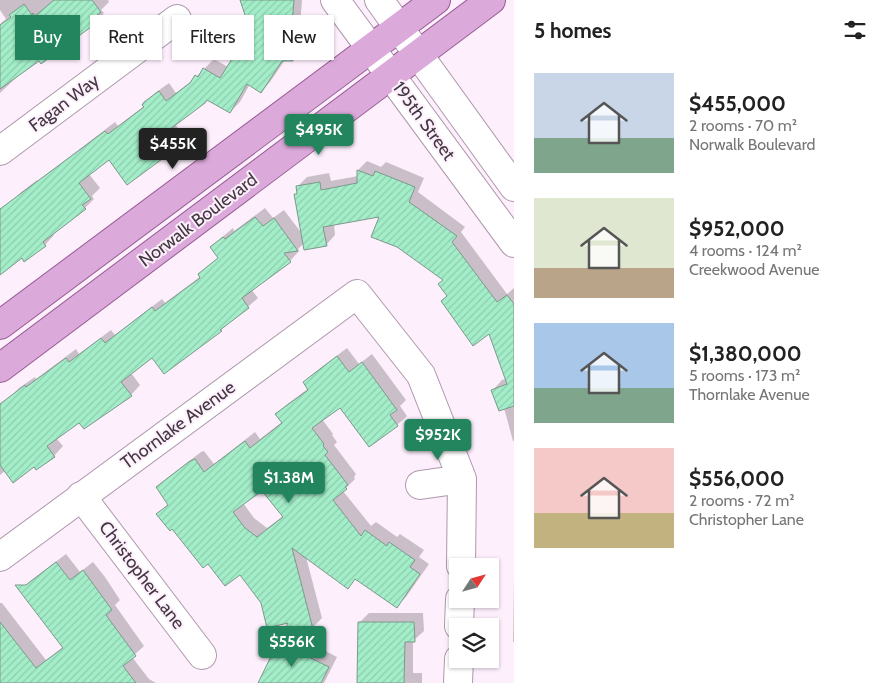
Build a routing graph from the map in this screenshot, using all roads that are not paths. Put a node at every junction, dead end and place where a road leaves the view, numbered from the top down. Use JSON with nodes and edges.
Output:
{"nodes":[{"id":1,"x":335,"y":0,"type":"edge"},
{"id":2,"x":379,"y":0,"type":"edge"},
{"id":3,"x":436,"y":0,"type":"edge"},
{"id":4,"x":491,"y":0,"type":"edge"},
{"id":5,"x":172,"y":23,"type":"edge"},
{"id":6,"x":399,"y":27,"type":"junction"},
{"id":7,"x":371,"y":48,"type":"junction"},
{"id":8,"x":419,"y":54,"type":"junction"},
{"id":9,"x":391,"y":76,"type":"junction"},
{"id":10,"x":0,"y":151,"type":"edge"},
{"id":11,"x":514,"y":187,"type":"edge"},
{"id":12,"x":514,"y":243,"type":"edge"},
{"id":13,"x":0,"y":325,"type":"edge"},
{"id":14,"x":0,"y":368,"type":"edge"},
{"id":15,"x":462,"y":479,"type":"junction"},
{"id":16,"x":420,"y":485,"type":"dead end"},
{"id":17,"x":82,"y":496,"type":"junction"},
{"id":18,"x":0,"y":557,"type":"edge"},
{"id":19,"x":460,"y":558,"type":"edge"},
{"id":20,"x":202,"y":655,"type":"dead end"},
{"id":21,"x":458,"y":668,"type":"edge"},
{"id":22,"x":458,"y":683,"type":"edge"}],
"edges":[{"from":1,"to":7,"type":"street","name":"195th Street"},
{"from":2,"to":6,"type":"street","name":"195th Street"},
{"from":3,"to":6,"type":"main road","name":"Norwalk Boulevard"},
{"from":4,"to":8,"type":"main road","name":"Norwalk Boulevard"},
{"from":5,"to":10,"type":"street","name":"Fagan Way"},
{"from":6,"to":7,"type":"main road","name":"Norwalk Boulevard"},
{"from":6,"to":8,"type":"street","name":"195th Street"},
{"from":7,"to":9,"type":"street","name":"195th Street"},
{"from":7,"to":13,"type":"main road","name":"Norwalk Boulevard"},
{"from":8,"to":9,"type":"main road","name":"Norwalk Boulevard"},
{"from":8,"to":11,"type":"street","name":"195th Street"},
{"from":9,"to":12,"type":"street","name":"195th Street"},
{"from":9,"to":14,"type":"main road","name":"Norwalk Boulevard"},
{"from":15,"to":16,"type":"street"},
{"from":15,"to":17,"type":"street","name":"Thornlake Avenue"},
{"from":15,"to":19,"type":"street"},
{"from":17,"to":18,"type":"street","name":"Thornlake Avenue"},
{"from":17,"to":20,"type":"street","name":"Christopher Lane"},
{"from":21,"to":22,"type":"street"}]}
